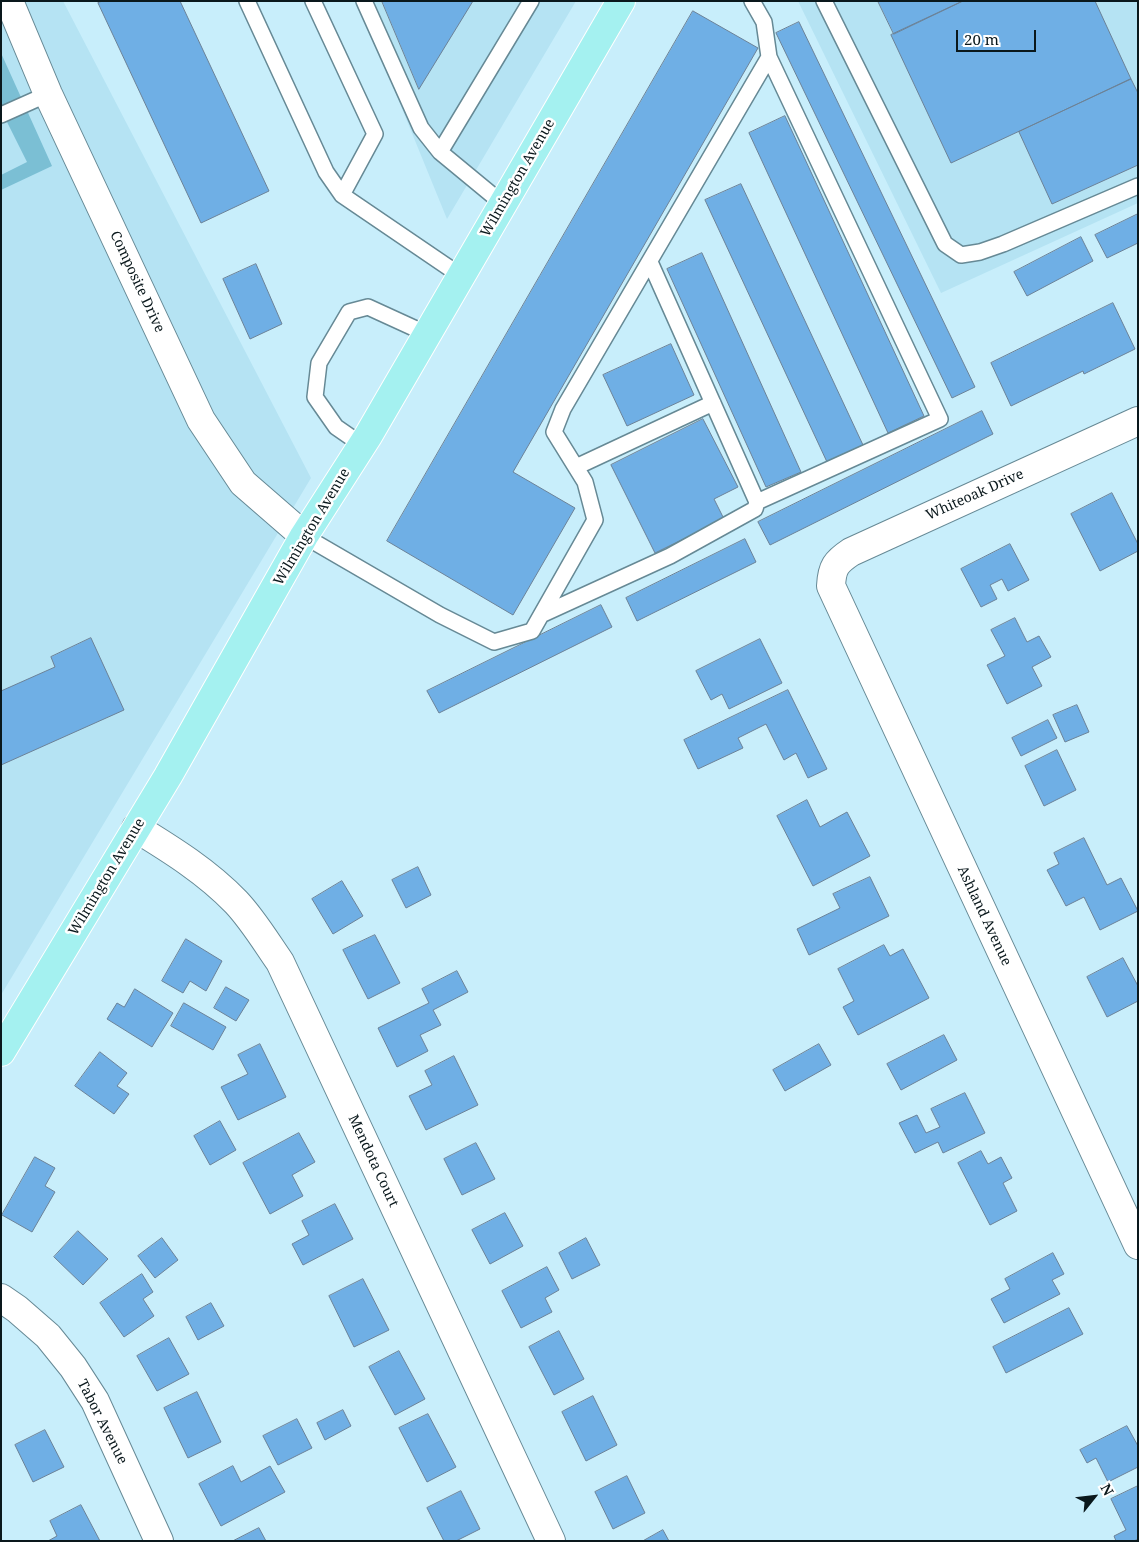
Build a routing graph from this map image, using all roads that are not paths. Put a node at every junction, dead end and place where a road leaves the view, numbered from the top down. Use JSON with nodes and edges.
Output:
{"nodes":[{"id":1,"x":9,"y":1,"type":"edge"},
{"id":2,"x":247,"y":1,"type":"edge"},
{"id":3,"x":313,"y":1,"type":"edge"},
{"id":4,"x":364,"y":1,"type":"edge"},
{"id":5,"x":531,"y":1,"type":"edge"},
{"id":6,"x":621,"y":1,"type":"edge"},
{"id":7,"x":752,"y":1,"type":"edge"},
{"id":8,"x":824,"y":1,"type":"edge"},
{"id":9,"x":769,"y":58,"type":"junction"},
{"id":10,"x":48,"y":94,"type":"junction"},
{"id":11,"x":1,"y":114,"type":"edge"},
{"id":12,"x":440,"y":152,"type":"junction"},
{"id":13,"x":1138,"y":186,"type":"edge"},
{"id":14,"x":342,"y":194,"type":"junction"},
{"id":15,"x":503,"y":204,"type":"junction"},
{"id":16,"x":650,"y":262,"type":"junction"},
{"id":17,"x":461,"y":276,"type":"junction"},
{"id":18,"x":427,"y":334,"type":"junction"},
{"id":19,"x":713,"y":403,"type":"junction"},
{"id":20,"x":1138,"y":422,"type":"edge"},
{"id":21,"x":362,"y":445,"type":"junction"},
{"id":22,"x":576,"y":467,"type":"junction"},
{"id":23,"x":757,"y":502,"type":"junction"},
{"id":24,"x":304,"y":536,"type":"junction"},
{"id":25,"x":832,"y":586,"type":"joint"},
{"id":26,"x":541,"y":615,"type":"junction"},
{"id":27,"x":136,"y":828,"type":"junction"},
{"id":28,"x":1,"y":1052,"type":"edge"},
{"id":29,"x":1138,"y":1245,"type":"edge"},
{"id":30,"x":1,"y":1298,"type":"edge"},
{"id":31,"x":159,"y":1541,"type":"edge"},
{"id":32,"x":551,"y":1541,"type":"edge"}],
"edges":[{"from":1,"to":10,"type":"street","name":"Composite Drive"},
{"from":2,"to":14,"type":"lane"},
{"from":3,"to":14,"type":"lane"},
{"from":4,"to":12,"type":"lane"},
{"from":5,"to":12,"type":"lane"},
{"from":6,"to":15,"type":"main road","name":"Wilmington Avenue"},
{"from":7,"to":9,"type":"lane"},
{"from":8,"to":13,"type":"lane"},
{"from":9,"to":16,"type":"lane"},
{"from":9,"to":23,"type":"lane"},
{"from":10,"to":11,"type":"lane"},
{"from":10,"to":24,"type":"street","name":"Composite Drive"},
{"from":12,"to":15,"type":"lane"},
{"from":14,"to":17,"type":"lane"},
{"from":15,"to":17,"type":"main road","name":"Wilmington Avenue"},
{"from":16,"to":19,"type":"lane"},
{"from":16,"to":22,"type":"lane"},
{"from":17,"to":18,"type":"main road","name":"Wilmington Avenue"},
{"from":18,"to":21,"type":"main road","name":"Wilmington Avenue"},
{"from":18,"to":21,"type":"lane"},
{"from":19,"to":22,"type":"lane"},
{"from":19,"to":23,"type":"lane"},
{"from":20,"to":25,"type":"street","name":"Whiteoak Drive"},
{"from":21,"to":24,"type":"main road","name":"Wilmington Avenue"},
{"from":22,"to":26,"type":"lane"},
{"from":23,"to":26,"type":"lane"},
{"from":24,"to":26,"type":"lane"},
{"from":24,"to":27,"type":"main road","name":"Wilmington Avenue"},
{"from":25,"to":29,"type":"street","name":"Ashland Avenue"},
{"from":27,"to":28,"type":"main road","name":"Wilmington Avenue"},
{"from":27,"to":32,"type":"street","name":"Mendota Court"},
{"from":30,"to":31,"type":"street","name":"Tabor Avenue"}]}
